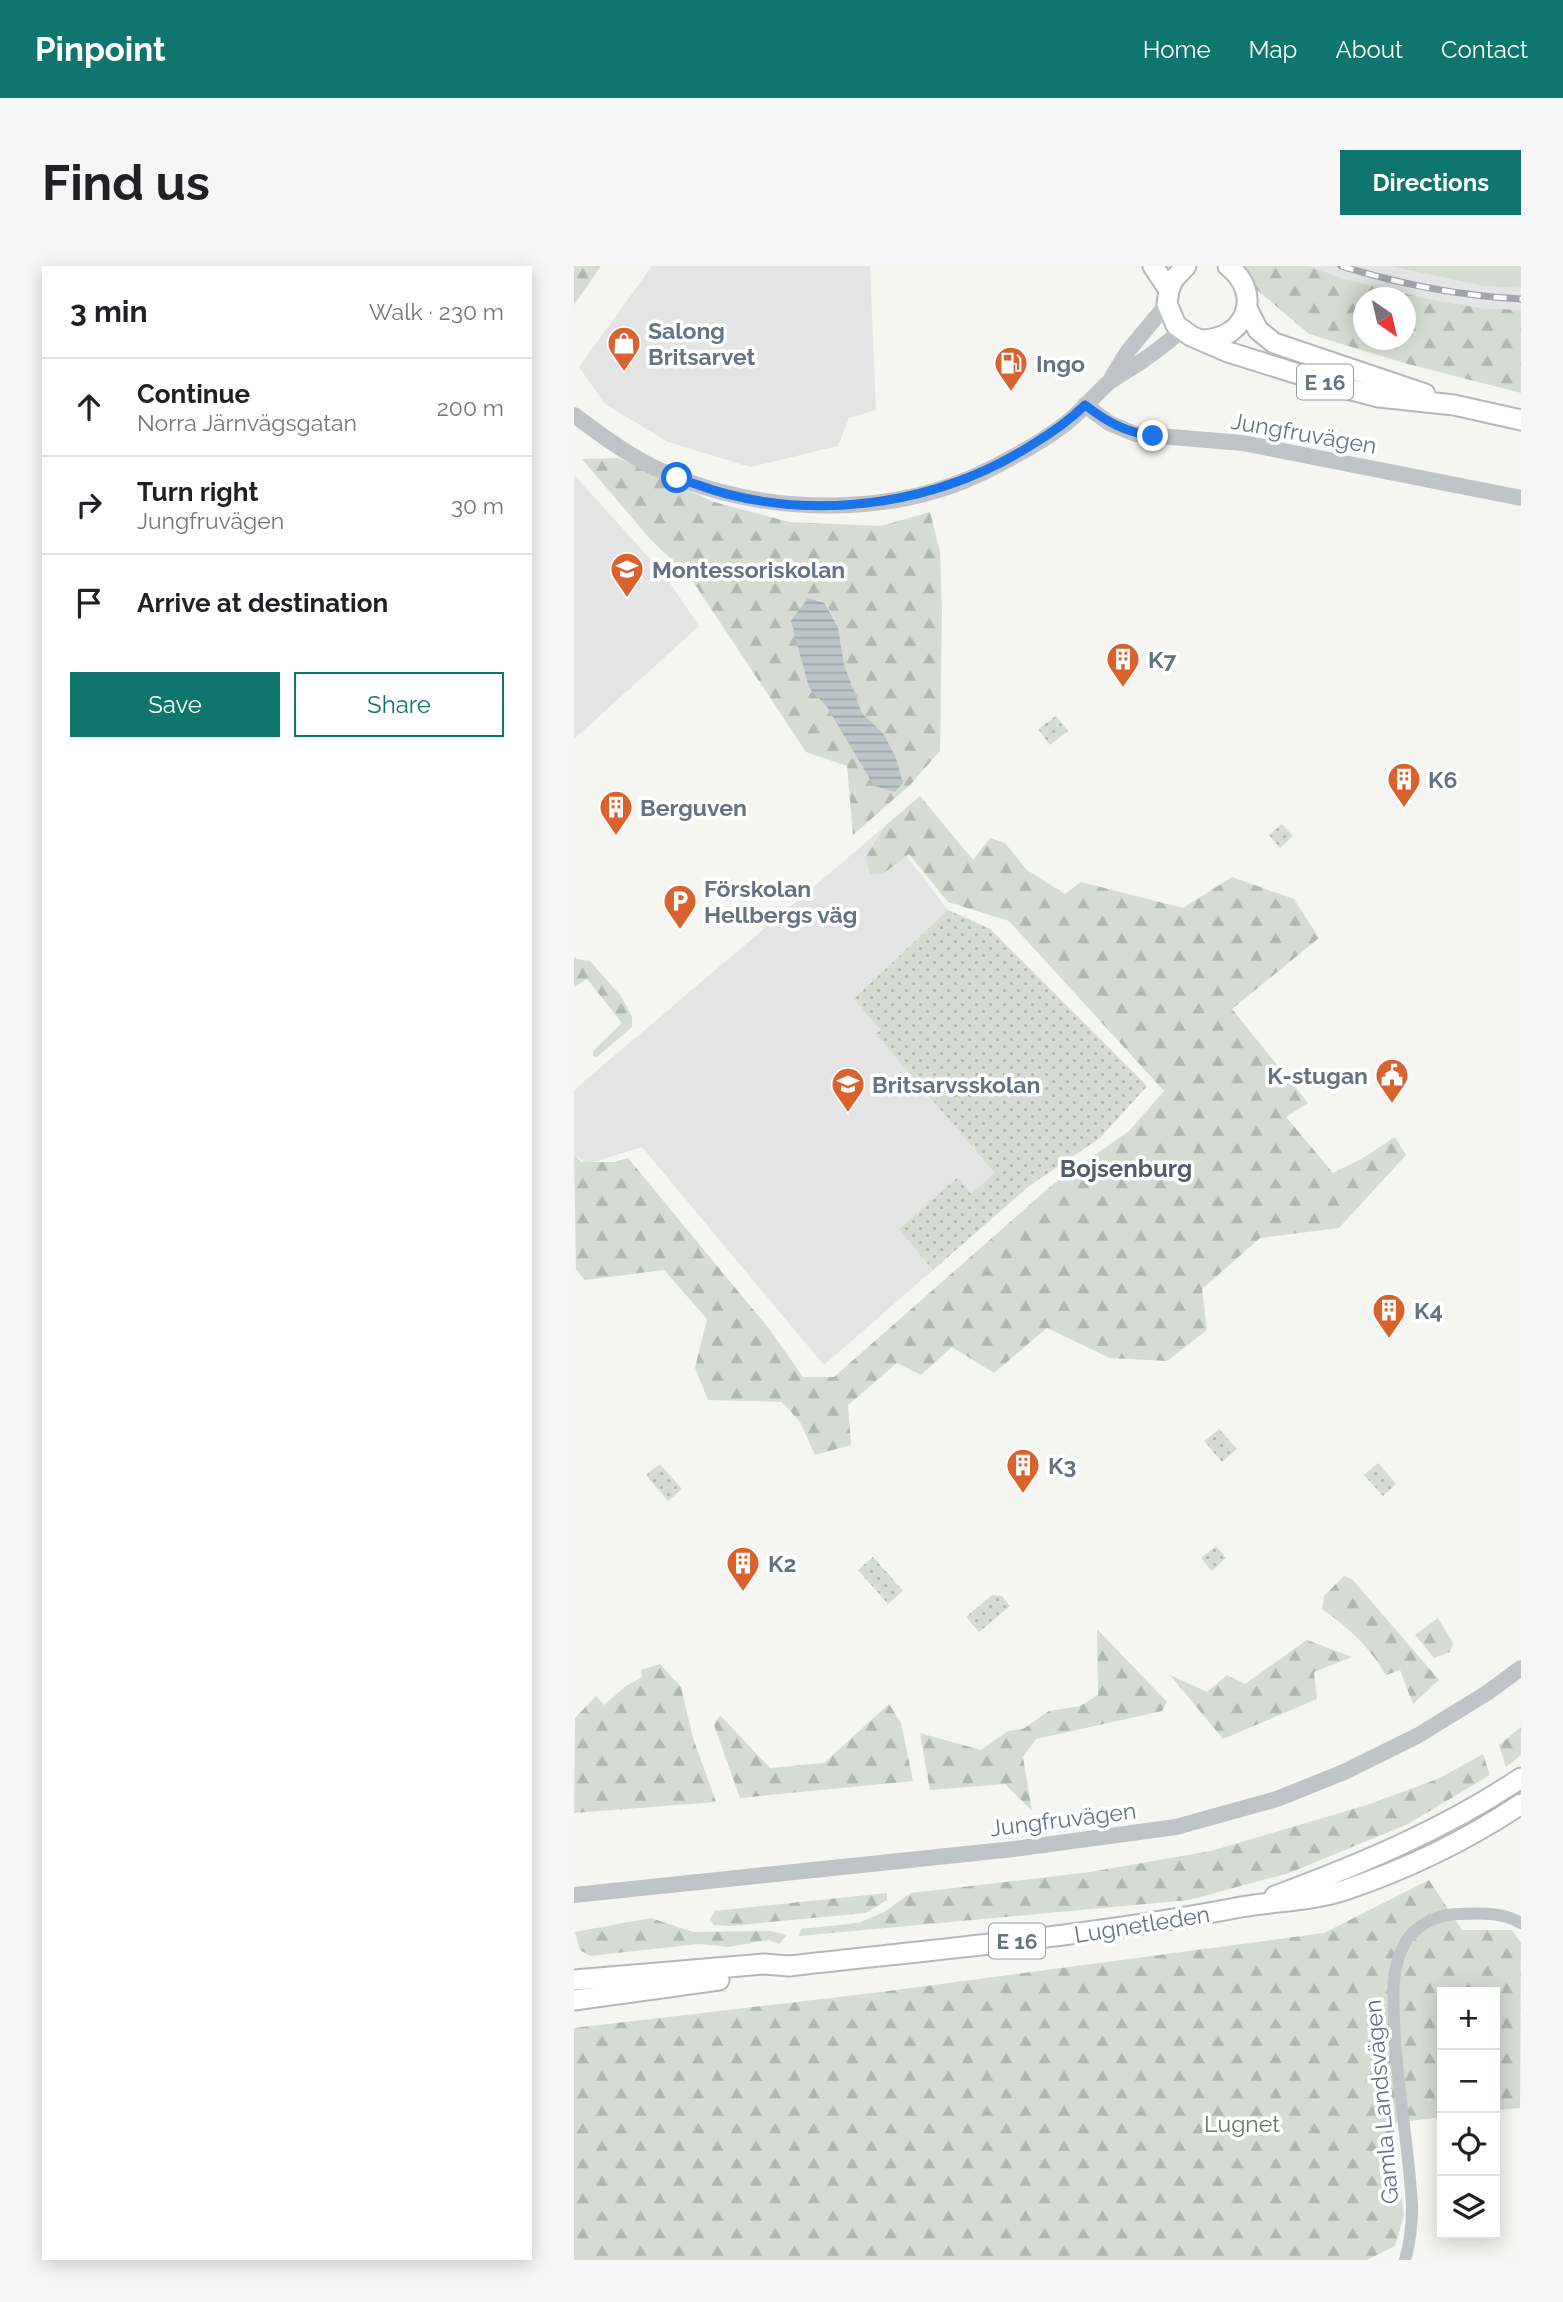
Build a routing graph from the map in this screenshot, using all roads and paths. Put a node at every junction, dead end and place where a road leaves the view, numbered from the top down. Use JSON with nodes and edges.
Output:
{"nodes":[{"id":1,"x":1153,"y":266,"type":"edge"},
{"id":2,"x":1186,"y":266,"type":"edge"},
{"id":3,"x":1228,"y":266,"type":"edge"},
{"id":4,"x":1168,"y":297,"type":"junction"},
{"id":5,"x":1247,"y":308,"type":"junction"},
{"id":6,"x":1181,"y":331,"type":"junction"},
{"id":7,"x":1201,"y":340,"type":"junction"},
{"id":8,"x":1109,"y":383,"type":"junction"},
{"id":9,"x":1085,"y":405,"type":"junction"},
{"id":10,"x":1454,"y":405,"type":"junction"},
{"id":11,"x":574,"y":415,"type":"edge"},
{"id":12,"x":1521,"y":420,"type":"edge"},
{"id":13,"x":1521,"y":498,"type":"edge"},
{"id":14,"x":1521,"y":1668,"type":"edge"},
{"id":15,"x":1521,"y":1778,"type":"edge"},
{"id":16,"x":1521,"y":1804,"type":"edge"},
{"id":17,"x":1521,"y":1817,"type":"edge"},
{"id":18,"x":1500,"y":1818,"type":"junction"},
{"id":19,"x":574,"y":1895,"type":"edge"},
{"id":20,"x":1244,"y":1907,"type":"junction"},
{"id":21,"x":1521,"y":1923,"type":"edge"},
{"id":22,"x":789,"y":1966,"type":"junction"},
{"id":23,"x":574,"y":1980,"type":"edge"},
{"id":24,"x":574,"y":2000,"type":"edge"},
{"id":25,"x":1405,"y":2260,"type":"edge"}],
"edges":[{"from":1,"to":4,"type":"highway"},
{"from":2,"to":4,"type":"highway"},
{"from":3,"to":5,"type":"highway","number":"E 16"},
{"from":4,"to":6,"type":"highway"},
{"from":4,"to":8,"type":"street"},
{"from":5,"to":7,"type":"highway"},
{"from":5,"to":10,"type":"highway","number":"E 16"},
{"from":6,"to":7,"type":"highway","number":"E 16"},
{"from":6,"to":8,"type":"street"},
{"from":7,"to":10,"type":"highway","number":"E 16"},
{"from":8,"to":9,"type":"street"},
{"from":9,"to":11,"type":"street"},
{"from":9,"to":13,"type":"street","name":"Jungfruvägen"},
{"from":10,"to":12,"type":"highway","number":"E 16"},
{"from":14,"to":19,"type":"street","name":"Jungfruvägen"},
{"from":15,"to":20,"type":"highway","name":"Lugnetleden","number":"E 16"},
{"from":16,"to":18,"type":"highway","name":"Lugnetleden","number":"E 16"},
{"from":17,"to":18,"type":"highway"},
{"from":18,"to":20,"type":"highway","name":"Lugnetleden","number":"E 16"},
{"from":20,"to":22,"type":"highway","name":"Lugnetleden","number":"E 16"},
{"from":21,"to":25,"type":"street","name":"Gamla Landsvägen"},
{"from":22,"to":23,"type":"highway","name":"Lugnetleden","number":"E 16"},
{"from":22,"to":24,"type":"highway","name":"Lugnetleden","number":"E 16"}]}
